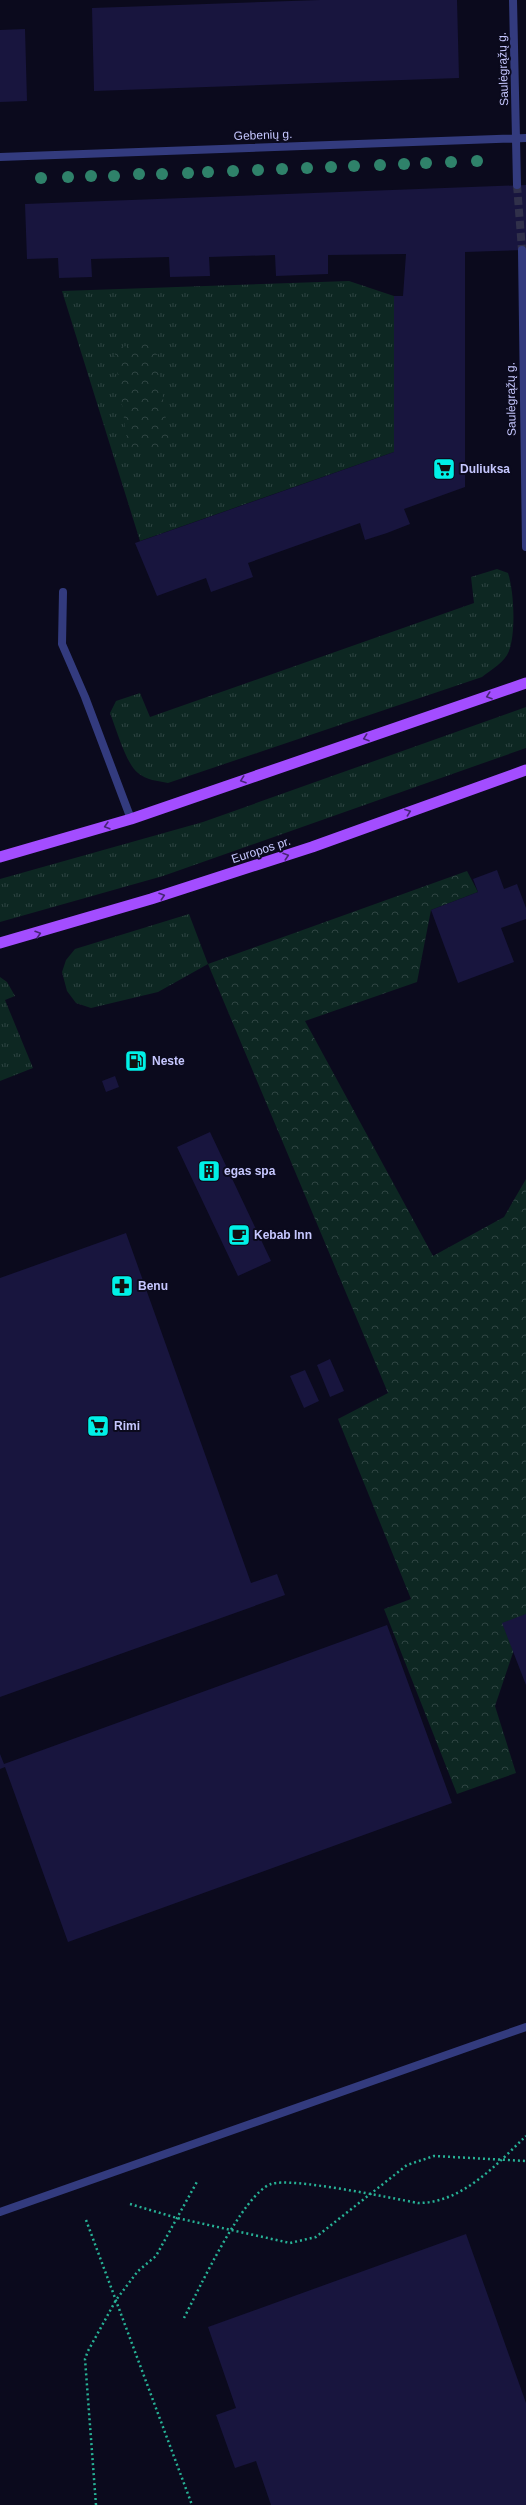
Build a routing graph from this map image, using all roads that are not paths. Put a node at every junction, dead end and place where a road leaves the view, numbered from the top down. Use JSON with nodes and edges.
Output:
{"nodes":[{"id":1,"x":513,"y":0,"type":"edge"},
{"id":2,"x":522,"y":138,"type":"edge"},
{"id":3,"x":0,"y":157,"type":"edge"},
{"id":4,"x":518,"y":185,"type":"tunnel mouth"},
{"id":5,"x":522,"y":250,"type":"dead end"},
{"id":6,"x":526,"y":547,"type":"edge"},
{"id":7,"x":63,"y":592,"type":"dead end"},
{"id":8,"x":526,"y":683,"type":"edge"},
{"id":9,"x":526,"y":770,"type":"edge"},
{"id":10,"x":131,"y":819,"type":"junction"},
{"id":11,"x":0,"y":857,"type":"edge"},
{"id":12,"x":0,"y":943,"type":"edge"},
{"id":13,"x":526,"y":2027,"type":"edge"},
{"id":14,"x":0,"y":2212,"type":"edge"}],
"edges":[{"from":1,"to":2,"type":"street","name":"Saulėgrąžų g."},
{"from":2,"to":3,"type":"street","name":"Gebenių g."},
{"from":2,"to":4,"type":"street","name":"Saulėgrąžų g."},
{"from":5,"to":6,"type":"street","name":"Saulėgrąžų g."},
{"from":7,"to":10,"type":"street"},
{"from":8,"to":10,"type":"main road","one_way":true},
{"from":12,"to":9,"type":"main road","name":"Europos pr.","one_way":true},
{"from":10,"to":11,"type":"main road","one_way":true},
{"from":13,"to":14,"type":"street"}]}
